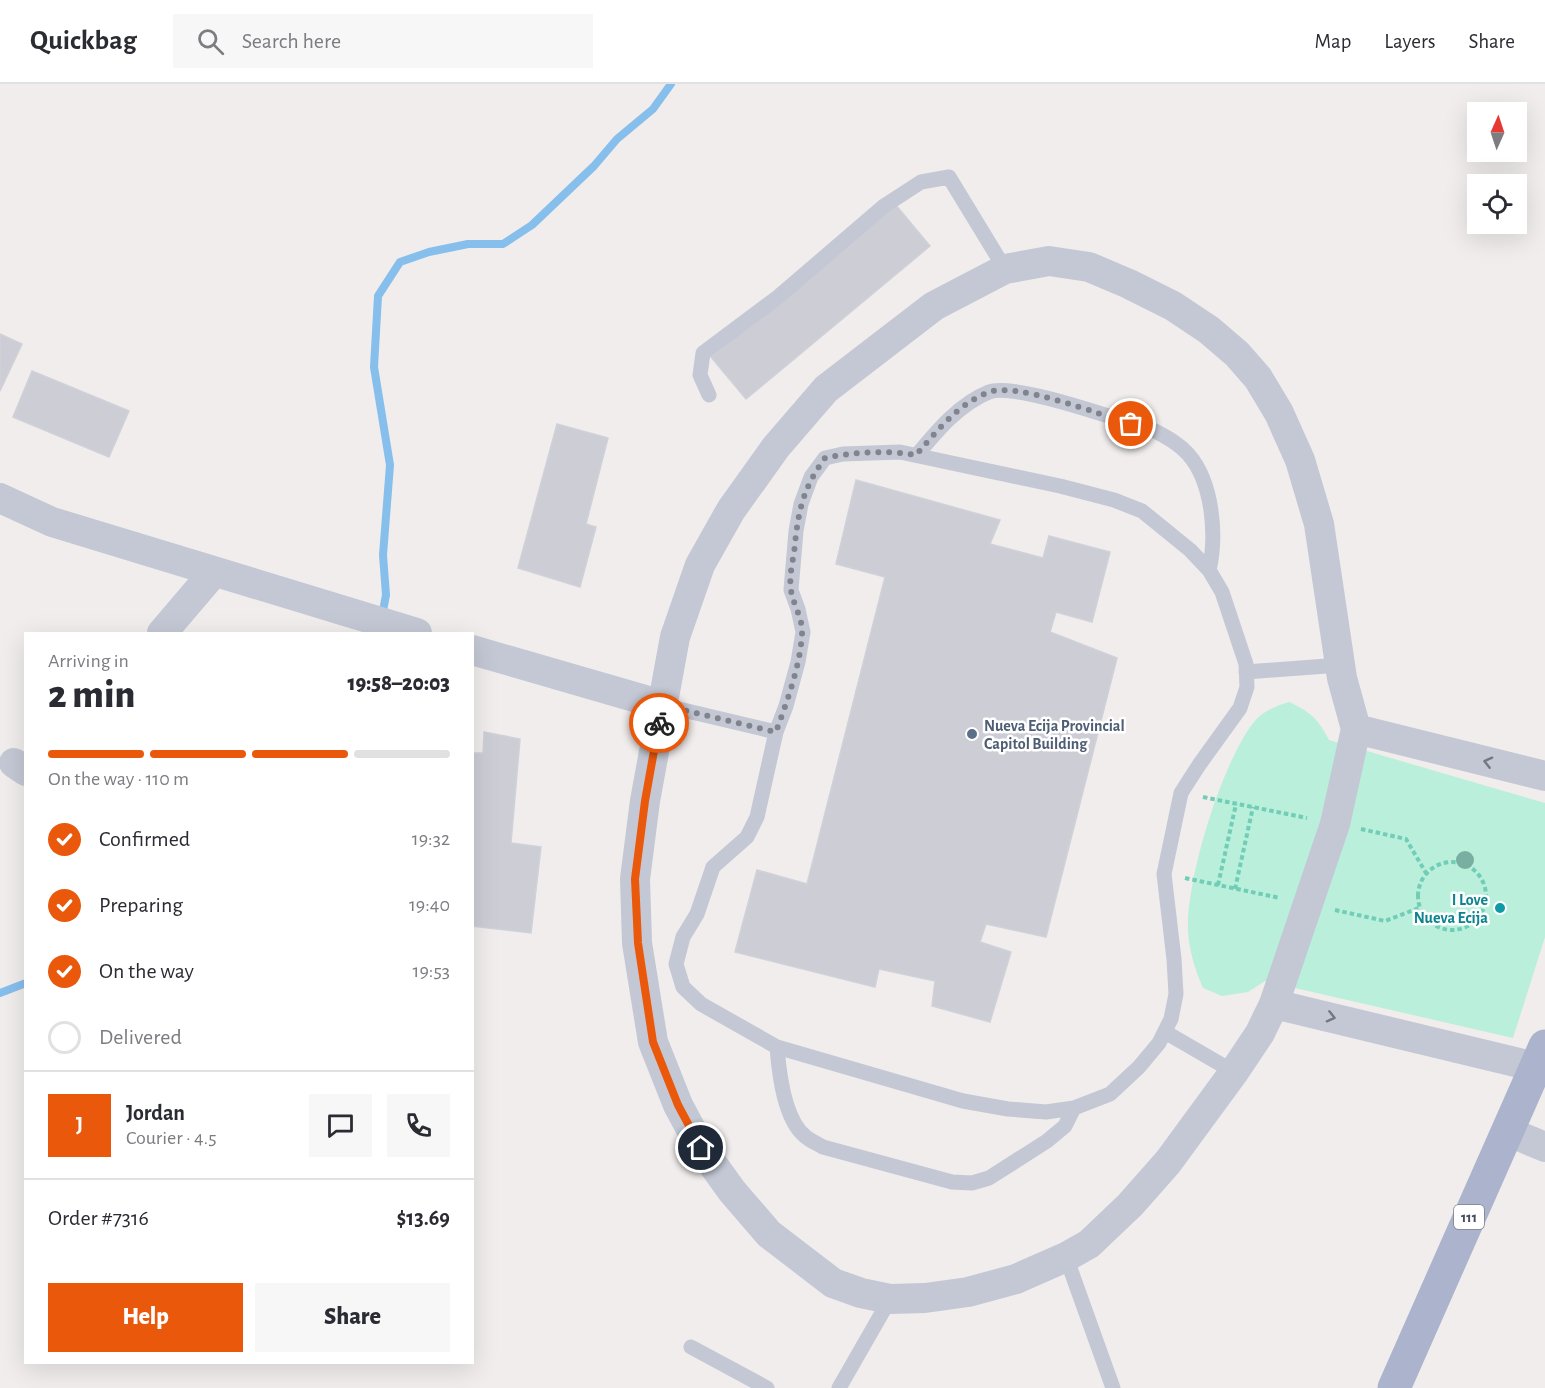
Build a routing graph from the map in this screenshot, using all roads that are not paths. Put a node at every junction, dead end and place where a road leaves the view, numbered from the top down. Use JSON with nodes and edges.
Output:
{"nodes":[{"id":1,"x":1005,"y":269,"type":"junction"},
{"id":2,"x":709,"y":395,"type":"dead end"},
{"id":3,"x":916,"y":455,"type":"junction"},
{"id":4,"x":0,"y":498,"type":"edge"},
{"id":5,"x":1209,"y":570,"type":"junction"},
{"id":6,"x":225,"y":575,"type":"junction"},
{"id":7,"x":163,"y":632,"type":"edge"},
{"id":8,"x":414,"y":632,"type":"edge"},
{"id":9,"x":475,"y":650,"type":"edge"},
{"id":10,"x":1340,"y":665,"type":"junction"},
{"id":11,"x":1246,"y":672,"type":"junction"},
{"id":12,"x":662,"y":705,"type":"junction"},
{"id":13,"x":1356,"y":729,"type":"junction"},
{"id":14,"x":776,"y":732,"type":"junction"},
{"id":15,"x":1545,"y":776,"type":"edge"},
{"id":16,"x":1274,"y":1004,"type":"junction"},
{"id":17,"x":1165,"y":1032,"type":"junction"},
{"id":18,"x":777,"y":1047,"type":"junction"},
{"id":19,"x":1540,"y":1056,"type":"edge"},
{"id":20,"x":1234,"y":1072,"type":"junction"},
{"id":21,"x":1074,"y":1108,"type":"junction"},
{"id":22,"x":1507,"y":1131,"type":"junction"},
{"id":23,"x":1545,"y":1148,"type":"edge"},
{"id":24,"x":1066,"y":1257,"type":"junction"},
{"id":25,"x":890,"y":1299,"type":"junction"},
{"id":26,"x":691,"y":1347,"type":"dead end"},
{"id":27,"x":767,"y":1388,"type":"edge"},
{"id":28,"x":839,"y":1388,"type":"edge"},
{"id":29,"x":1113,"y":1388,"type":"edge"},
{"id":30,"x":1394,"y":1388,"type":"edge"}],
"edges":[{"from":1,"to":2,"type":"lane"},
{"from":1,"to":10,"type":"street"},
{"from":1,"to":12,"type":"street"},
{"from":3,"to":5,"type":"lane"},
{"from":3,"to":5,"type":"lane"},
{"from":3,"to":14,"type":"lane"},
{"from":4,"to":6,"type":"street"},
{"from":5,"to":11,"type":"lane"},
{"from":6,"to":7,"type":"street"},
{"from":6,"to":8,"type":"street"},
{"from":9,"to":12,"type":"street"},
{"from":10,"to":11,"type":"lane"},
{"from":10,"to":13,"type":"street"},
{"from":11,"to":17,"type":"lane"},
{"from":12,"to":14,"type":"lane"},
{"from":12,"to":25,"type":"street"},
{"from":15,"to":13,"type":"street","one_way":true},
{"from":13,"to":16,"type":"street"},
{"from":14,"to":18,"type":"lane"},
{"from":16,"to":19,"type":"street","one_way":true},
{"from":16,"to":20,"type":"street"},
{"from":17,"to":20,"type":"lane"},
{"from":17,"to":21,"type":"lane"},
{"from":18,"to":21,"type":"lane"},
{"from":18,"to":21,"type":"lane"},
{"from":19,"to":22,"type":"main road","number":"111"},
{"from":20,"to":24,"type":"street"},
{"from":22,"to":23,"type":"street"},
{"from":22,"to":30,"type":"main road","number":"111"},
{"from":24,"to":25,"type":"street"},
{"from":24,"to":29,"type":"lane"},
{"from":25,"to":28,"type":"lane"},
{"from":26,"to":27,"type":"lane"}]}
